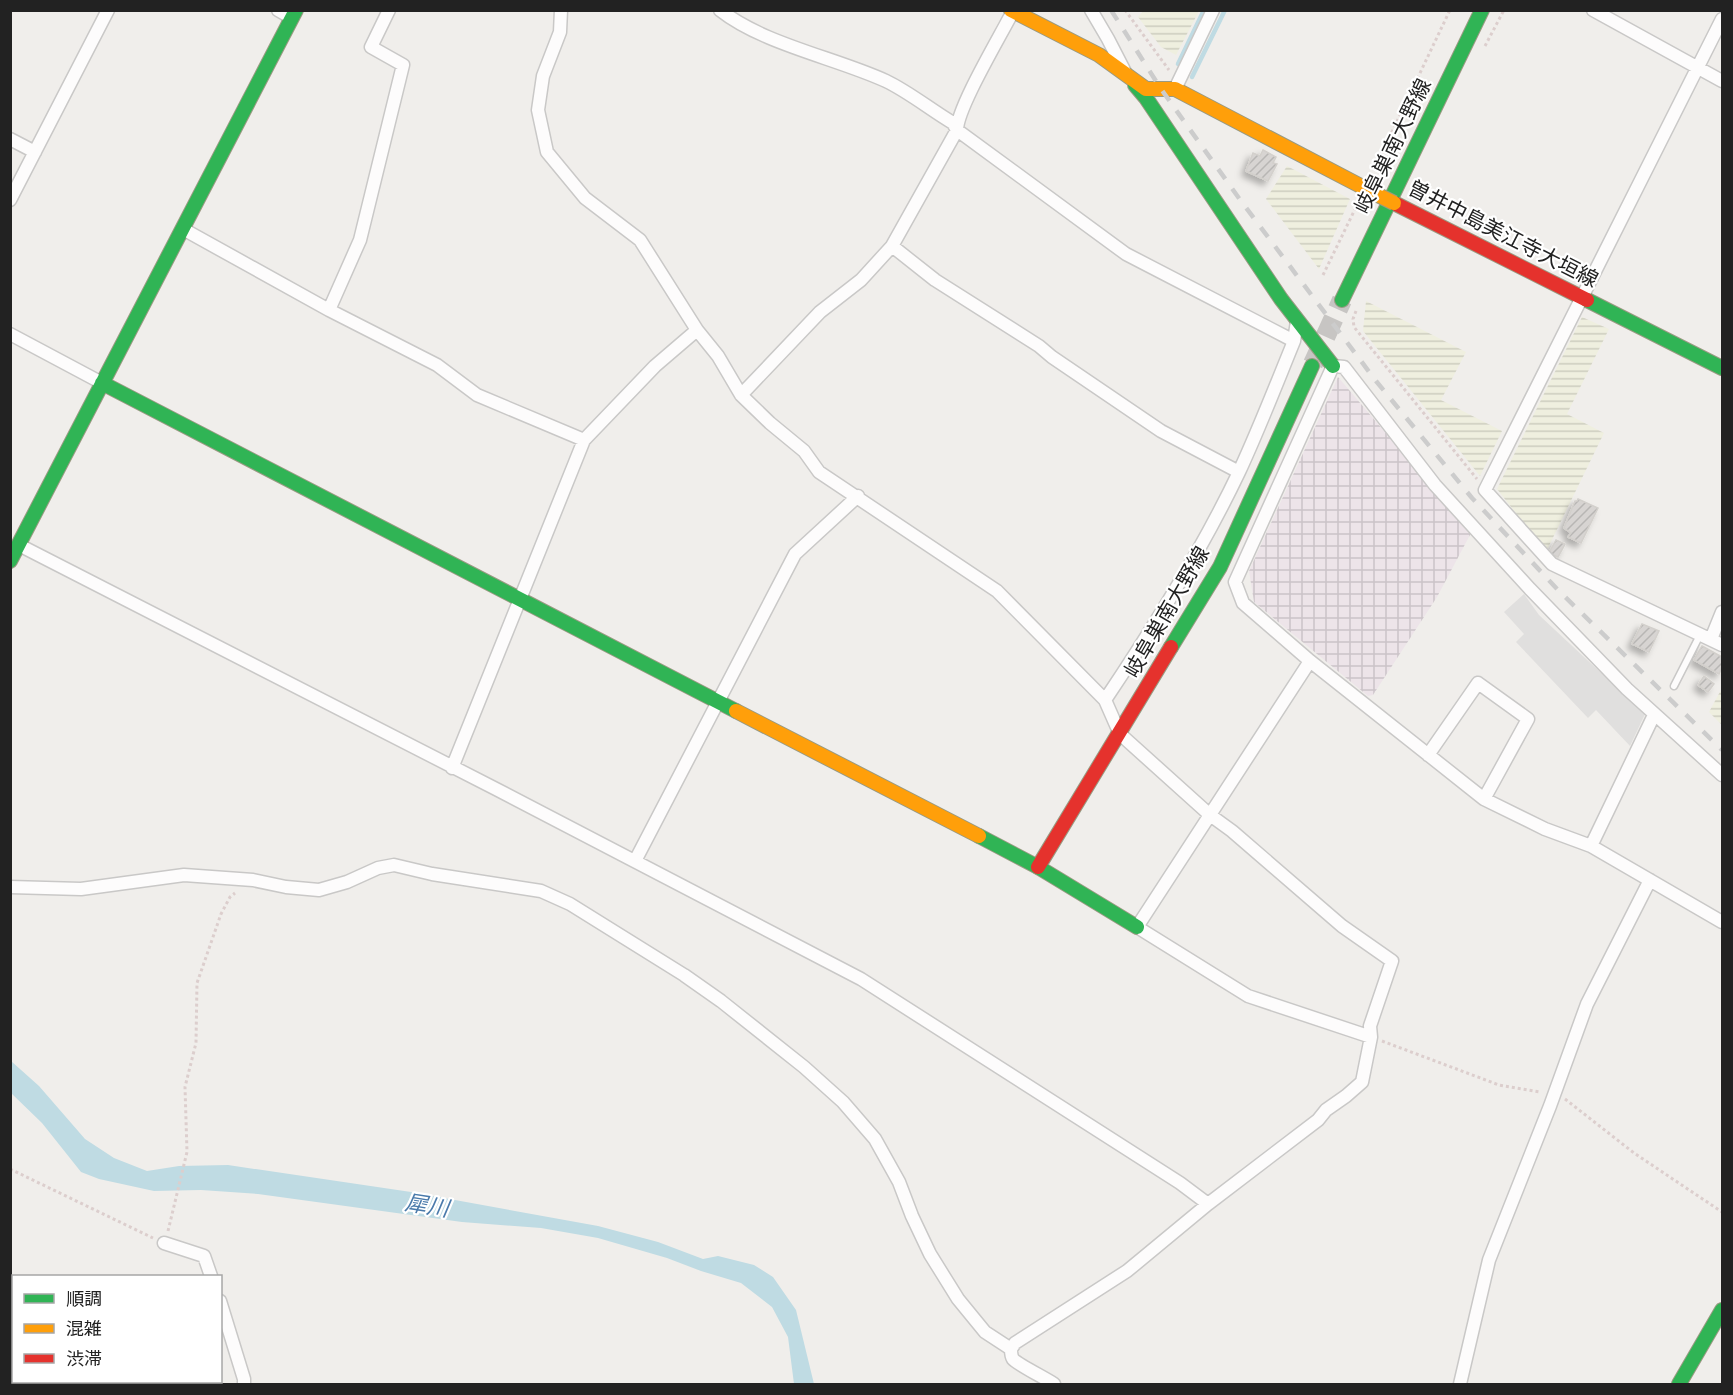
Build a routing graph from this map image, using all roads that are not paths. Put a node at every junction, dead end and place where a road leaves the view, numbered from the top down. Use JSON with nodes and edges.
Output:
{"nodes":[{"id":1,"x":108,"y":10,"type":"edge"},
{"id":2,"x":278,"y":10,"type":"edge"},
{"id":3,"x":389,"y":10,"type":"edge"},
{"id":4,"x":561,"y":10,"type":"edge"},
{"id":5,"x":720,"y":10,"type":"edge"},
{"id":6,"x":1090,"y":10,"type":"edge"},
{"id":7,"x":1213,"y":10,"type":"edge"},
{"id":8,"x":1482,"y":10,"type":"edge"},
{"id":9,"x":1593,"y":10,"type":"edge"},
{"id":10,"x":1012,"y":11,"type":"edge"},
{"id":11,"x":294,"y":14,"type":"edge"},
{"id":12,"x":1722,"y":19,"type":"edge"},
{"id":13,"x":1698,"y":68,"type":"junction"},
{"id":14,"x":1127,"y":76,"type":"junction"},
{"id":15,"x":1722,"y":81,"type":"edge"},
{"id":16,"x":1177,"y":84,"type":"junction"},
{"id":17,"x":957,"y":130,"type":"junction"},
{"id":18,"x":10,"y":138,"type":"edge"},
{"id":19,"x":35,"y":152,"type":"junction"},
{"id":20,"x":10,"y":200,"type":"edge"},
{"id":21,"x":183,"y":229,"type":"junction"},
{"id":22,"x":892,"y":246,"type":"junction"},
{"id":23,"x":1582,"y":297,"type":"junction"},
{"id":24,"x":1342,"y":300,"type":"tunnel mouth"},
{"id":25,"x":329,"y":310,"type":"junction"},
{"id":26,"x":1297,"y":321,"type":"junction"},
{"id":27,"x":696,"y":330,"type":"junction"},
{"id":28,"x":10,"y":334,"type":"edge"},
{"id":29,"x":1294,"y":341,"type":"junction"},
{"id":30,"x":1312,"y":366,"type":"tunnel mouth"},
{"id":31,"x":1333,"y":366,"type":"junction"},
{"id":32,"x":1722,"y":368,"type":"edge"},
{"id":33,"x":102,"y":383,"type":"junction"},
{"id":34,"x":741,"y":395,"type":"junction"},
{"id":35,"x":584,"y":440,"type":"junction"},
{"id":36,"x":1239,"y":472,"type":"junction"},
{"id":37,"x":858,"y":496,"type":"junction"},
{"id":38,"x":19,"y":545,"type":"junction"},
{"id":39,"x":10,"y":561,"type":"edge"},
{"id":40,"x":519,"y":599,"type":"junction"},
{"id":41,"x":1722,"y":612,"type":"edge"},
{"id":42,"x":1711,"y":639,"type":"edge"},
{"id":43,"x":1310,"y":661,"type":"junction"},
{"id":44,"x":1674,"y":686,"type":"dead end"},
{"id":45,"x":1105,"y":700,"type":"junction"},
{"id":46,"x":718,"y":703,"type":"junction"},
{"id":47,"x":1654,"y":716,"type":"junction"},
{"id":48,"x":1120,"y":734,"type":"junction"},
{"id":49,"x":1428,"y":755,"type":"junction"},
{"id":50,"x":452,"y":768,"type":"junction"},
{"id":51,"x":1722,"y":775,"type":"edge"},
{"id":52,"x":1484,"y":799,"type":"junction"},
{"id":53,"x":1210,"y":815,"type":"junction"},
{"id":54,"x":1592,"y":846,"type":"junction"},
{"id":55,"x":635,"y":861,"type":"junction"},
{"id":56,"x":1038,"y":867,"type":"junction"},
{"id":57,"x":1650,"y":880,"type":"junction"},
{"id":58,"x":10,"y":887,"type":"edge"},
{"id":59,"x":1722,"y":922,"type":"edge"},
{"id":60,"x":1137,"y":927,"type":"junction"},
{"id":61,"x":1371,"y":1037,"type":"junction"},
{"id":62,"x":1208,"y":1204,"type":"junction"},
{"id":63,"x":164,"y":1243,"type":"road end"},
{"id":64,"x":212,"y":1275,"type":"edge"},
{"id":65,"x":222,"y":1308,"type":"edge"},
{"id":66,"x":1722,"y":1310,"type":"edge"},
{"id":67,"x":1011,"y":1349,"type":"junction"},
{"id":68,"x":244,"y":1384,"type":"edge"},
{"id":69,"x":1053,"y":1384,"type":"edge"},
{"id":70,"x":1460,"y":1384,"type":"edge"},
{"id":71,"x":1679,"y":1384,"type":"edge"}],
"edges":[{"from":1,"to":19,"type":"street"},
{"from":2,"to":11,"type":"street"},
{"from":3,"to":25,"type":"street"},
{"from":4,"to":27,"type":"street"},
{"from":5,"to":17,"type":"street"},
{"from":6,"to":14,"type":"street"},
{"from":7,"to":16,"type":"street"},
{"from":8,"to":24,"type":"street","name":"岐阜巣南大野線"},
{"from":9,"to":13,"type":"street"},
{"from":10,"to":14,"type":"street","name":"曽井中島美江寺大垣線"},
{"from":10,"to":17,"type":"street"},
{"from":11,"to":21,"type":"street"},
{"from":12,"to":13,"type":"street"},
{"from":13,"to":15,"type":"street"},
{"from":13,"to":23,"type":"street"},
{"from":14,"to":16,"type":"street","name":"曽井中島美江寺大垣線"},
{"from":14,"to":26,"type":"street"},
{"from":16,"to":23,"type":"street","name":"曽井中島美江寺大垣線","bridge":true},
{"from":17,"to":22,"type":"street"},
{"from":17,"to":29,"type":"street"},
{"from":18,"to":19,"type":"street"},
{"from":19,"to":20,"type":"street"},
{"from":21,"to":25,"type":"street"},
{"from":21,"to":33,"type":"street"},
{"from":22,"to":34,"type":"street"},
{"from":22,"to":36,"type":"street"},
{"from":23,"to":32,"type":"street","name":"曽井中島美江寺大垣線"},
{"from":23,"to":42,"type":"street"},
{"from":25,"to":35,"type":"street"},
{"from":26,"to":29,"type":"street"},
{"from":26,"to":31,"type":"street"},
{"from":27,"to":34,"type":"street"},
{"from":27,"to":35,"type":"street"},
{"from":28,"to":33,"type":"street"},
{"from":29,"to":36,"type":"street"},
{"from":30,"to":48,"type":"street","name":"岐阜巣南大野線"},
{"from":31,"to":43,"type":"street"},
{"from":31,"to":47,"type":"street"},
{"from":33,"to":38,"type":"street"},
{"from":33,"to":40,"type":"street"},
{"from":34,"to":37,"type":"street"},
{"from":35,"to":40,"type":"street"},
{"from":36,"to":45,"type":"street"},
{"from":37,"to":45,"type":"street"},
{"from":37,"to":46,"type":"street"},
{"from":38,"to":39,"type":"street"},
{"from":38,"to":50,"type":"street"},
{"from":40,"to":46,"type":"street"},
{"from":40,"to":50,"type":"street"},
{"from":41,"to":42,"type":"street"},
{"from":42,"to":44,"type":"lane"},
{"from":43,"to":49,"type":"street"},
{"from":43,"to":53,"type":"street"},
{"from":45,"to":48,"type":"street"},
{"from":46,"to":55,"type":"street"},
{"from":46,"to":56,"type":"street"},
{"from":47,"to":51,"type":"street"},
{"from":47,"to":54,"type":"street"},
{"from":48,"to":53,"type":"street"},
{"from":48,"to":56,"type":"street","name":"岐阜巣南大野線"},
{"from":49,"to":52,"type":"street"},
{"from":49,"to":52,"type":"street"},
{"from":50,"to":55,"type":"street"},
{"from":52,"to":54,"type":"street"},
{"from":53,"to":60,"type":"street"},
{"from":53,"to":61,"type":"street"},
{"from":54,"to":57,"type":"street"},
{"from":55,"to":62,"type":"street"},
{"from":56,"to":60,"type":"street"},
{"from":57,"to":59,"type":"street"},
{"from":57,"to":70,"type":"street"},
{"from":58,"to":67,"type":"street"},
{"from":60,"to":61,"type":"street"},
{"from":61,"to":62,"type":"street"},
{"from":62,"to":67,"type":"street"},
{"from":63,"to":64,"type":"street"},
{"from":65,"to":68,"type":"street"},
{"from":66,"to":71,"type":"street"},
{"from":67,"to":69,"type":"street"}]}
